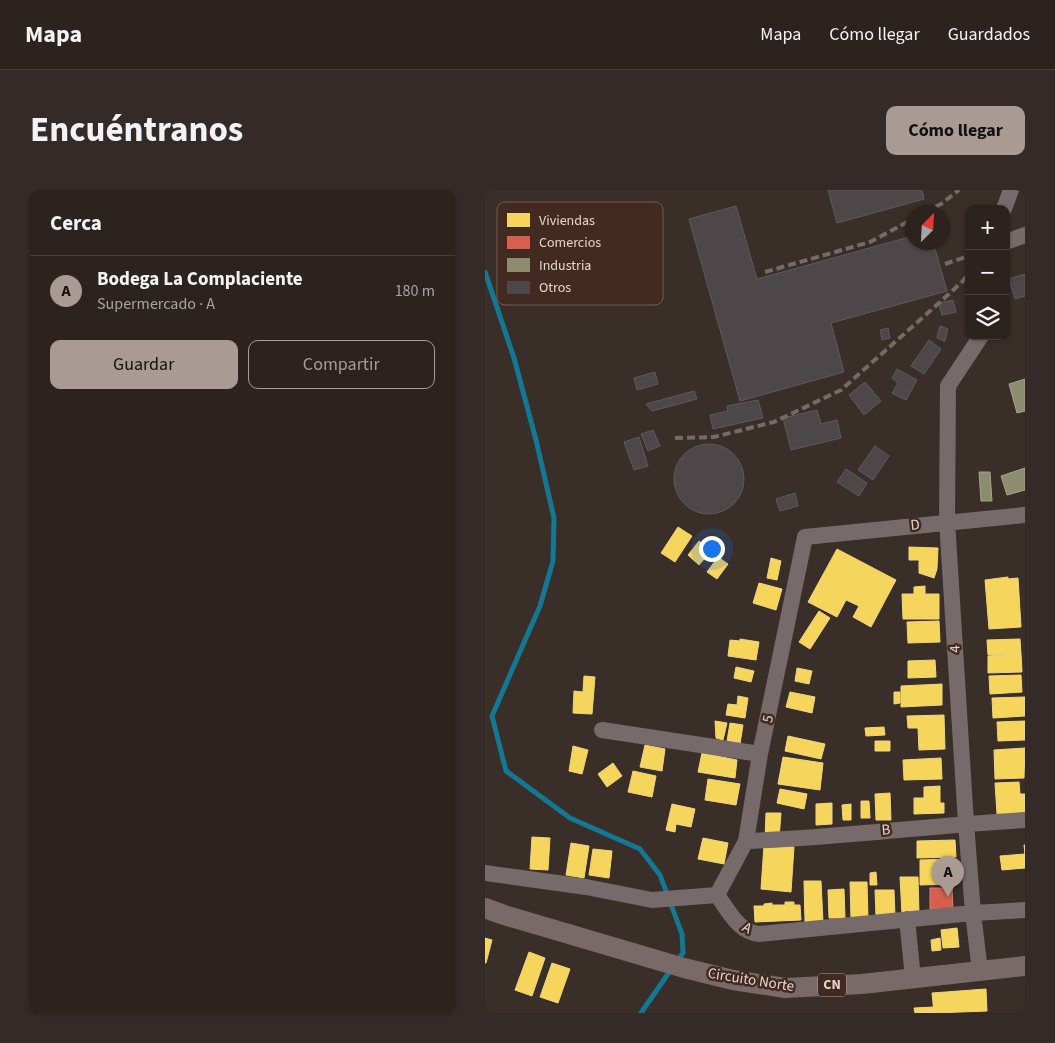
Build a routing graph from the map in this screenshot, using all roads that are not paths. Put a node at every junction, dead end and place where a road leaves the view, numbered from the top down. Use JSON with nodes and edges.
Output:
{"nodes":[{"id":1,"x":1011,"y":190,"type":"edge"},
{"id":2,"x":1005,"y":205,"type":"edge"},
{"id":3,"x":1025,"y":235,"type":"edge"},
{"id":4,"x":1010,"y":241,"type":"edge"},
{"id":5,"x":978,"y":340,"type":"edge"},
{"id":6,"x":1025,"y":515,"type":"edge"},
{"id":7,"x":947,"y":522,"type":"junction"},
{"id":8,"x":805,"y":537,"type":"joint"},
{"id":9,"x":602,"y":730,"type":"dead end"},
{"id":10,"x":760,"y":754,"type":"junction"},
{"id":11,"x":1025,"y":820,"type":"edge"},
{"id":12,"x":966,"y":823,"type":"junction"},
{"id":13,"x":746,"y":841,"type":"junction"},
{"id":14,"x":485,"y":873,"type":"edge"},
{"id":15,"x":717,"y":895,"type":"junction"},
{"id":16,"x":485,"y":908,"type":"edge"},
{"id":17,"x":1025,"y":910,"type":"edge"},
{"id":18,"x":973,"y":913,"type":"junction"},
{"id":19,"x":907,"y":919,"type":"junction"},
{"id":20,"x":1025,"y":966,"type":"edge"},
{"id":21,"x":980,"y":971,"type":"junction"},
{"id":22,"x":913,"y":978,"type":"junction"}],
"edges":[{"from":1,"to":2,"type":"street"},
{"from":3,"to":4,"type":"street"},
{"from":5,"to":7,"type":"street","name":"4"},
{"from":6,"to":7,"type":"street","name":"D"},
{"from":7,"to":8,"type":"street","name":"D"},
{"from":7,"to":12,"type":"street","name":"4"},
{"from":8,"to":10,"type":"street","name":"5"},
{"from":9,"to":10,"type":"street"},
{"from":10,"to":13,"type":"street","name":"5"},
{"from":11,"to":12,"type":"street","name":"B"},
{"from":12,"to":13,"type":"street","name":"B"},
{"from":12,"to":18,"type":"street","name":"4"},
{"from":13,"to":15,"type":"street","name":"5"},
{"from":14,"to":15,"type":"street"},
{"from":15,"to":19,"type":"street","name":"A"},
{"from":16,"to":22,"type":"main road","name":"Circuito Norte","number":"CN"},
{"from":17,"to":18,"type":"street","name":"A"},
{"from":18,"to":19,"type":"street","name":"A"},
{"from":18,"to":21,"type":"street","name":"4"},
{"from":19,"to":22,"type":"street"},
{"from":20,"to":21,"type":"main road","name":"Circuito Norte","number":"CN"},
{"from":21,"to":22,"type":"main road","name":"Circuito Norte","number":"CN"}]}
